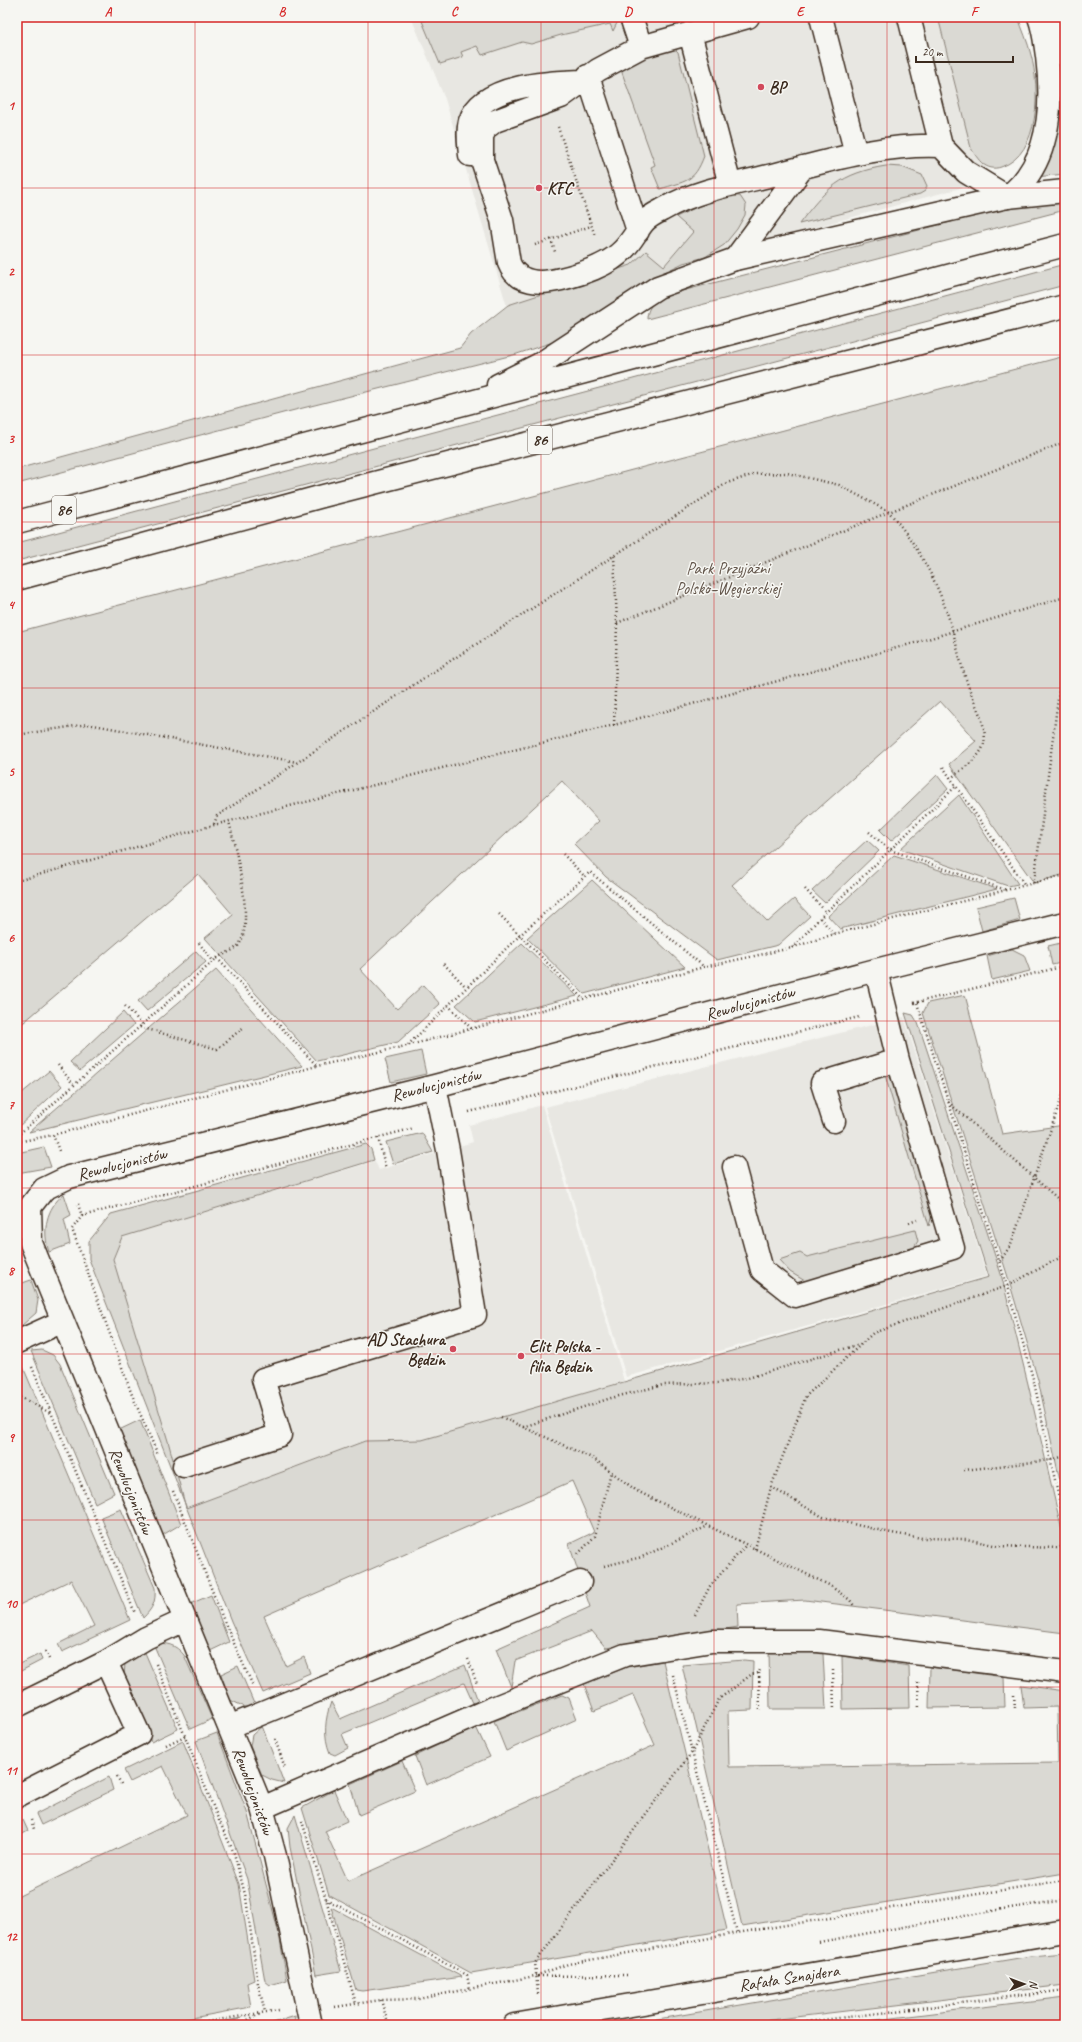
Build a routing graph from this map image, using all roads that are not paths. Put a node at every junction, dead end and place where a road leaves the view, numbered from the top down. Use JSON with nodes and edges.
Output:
{"nodes":[{"id":1,"x":631,"y":17,"type":"edge"},
{"id":2,"x":748,"y":17,"type":"edge"},
{"id":3,"x":821,"y":17,"type":"edge"},
{"id":4,"x":909,"y":17,"type":"edge"},
{"id":5,"x":1041,"y":22,"type":"edge"},
{"id":6,"x":1065,"y":24,"type":"edge"},
{"id":7,"x":690,"y":33,"type":"junction"},
{"id":8,"x":641,"y":47,"type":"junction"},
{"id":9,"x":1065,"y":55,"type":"edge"},
{"id":10,"x":585,"y":79,"type":"junction"},
{"id":11,"x":941,"y":146,"type":"junction"},
{"id":12,"x":856,"y":154,"type":"junction"},
{"id":13,"x":803,"y":167,"type":"junction"},
{"id":14,"x":730,"y":185,"type":"junction"},
{"id":15,"x":1065,"y":191,"type":"edge"},
{"id":16,"x":1007,"y":197,"type":"junction"},
{"id":17,"x":638,"y":231,"type":"junction"},
{"id":18,"x":1065,"y":245,"type":"edge"},
{"id":19,"x":507,"y":256,"type":"junction"},
{"id":20,"x":735,"y":259,"type":"junction"},
{"id":21,"x":1065,"y":306,"type":"edge"},
{"id":22,"x":461,"y":405,"type":"junction"},
{"id":23,"x":17,"y":522,"type":"edge"},
{"id":24,"x":17,"y":579,"type":"edge"},
{"id":25,"x":1065,"y":923,"type":"edge"},
{"id":26,"x":876,"y":970,"type":"junction"},
{"id":27,"x":898,"y":1060,"type":"junction"},
{"id":28,"x":435,"y":1086,"type":"junction"},
{"id":29,"x":834,"y":1121,"type":"dead end"},
{"id":30,"x":734,"y":1167,"type":"dead end"},
{"id":31,"x":24,"y":1203,"type":"edge"},
{"id":32,"x":61,"y":1322,"type":"junction"},
{"id":33,"x":17,"y":1342,"type":"edge"},
{"id":34,"x":184,"y":1466,"type":"dead end"},
{"id":35,"x":580,"y":1582,"type":"dead end"},
{"id":36,"x":185,"y":1620,"type":"junction"},
{"id":37,"x":106,"y":1662,"type":"junction"},
{"id":38,"x":1065,"y":1672,"type":"edge"},
{"id":39,"x":17,"y":1706,"type":"edge"},
{"id":40,"x":229,"y":1727,"type":"junction"},
{"id":41,"x":17,"y":1796,"type":"edge"},
{"id":42,"x":262,"y":1808,"type":"junction"},
{"id":43,"x":1065,"y":1931,"type":"edge"},
{"id":44,"x":311,"y":2025,"type":"edge"},
{"id":45,"x":514,"y":2025,"type":"edge"}],
"edges":[{"from":1,"to":8,"type":"main road"},
{"from":2,"to":7,"type":"main road"},
{"from":3,"to":12,"type":"main road"},
{"from":4,"to":11,"type":"main road"},
{"from":5,"to":6,"type":"main road"},
{"from":5,"to":9,"type":"main road"},
{"from":5,"to":16,"type":"main road"},
{"from":7,"to":8,"type":"main road"},
{"from":7,"to":14,"type":"main road"},
{"from":8,"to":10,"type":"main road"},
{"from":10,"to":17,"type":"main road"},
{"from":10,"to":19,"type":"main road"},
{"from":10,"to":19,"type":"main road"},
{"from":11,"to":12,"type":"main road"},
{"from":11,"to":16,"type":"main road"},
{"from":12,"to":13,"type":"main road"},
{"from":13,"to":14,"type":"main road"},
{"from":13,"to":20,"type":"main road"},
{"from":14,"to":17,"type":"main road"},
{"from":15,"to":16,"type":"main road"},
{"from":16,"to":20,"type":"main road"},
{"from":17,"to":19,"type":"main road"},
{"from":18,"to":22,"type":"main road","number":"86"},
{"from":20,"to":22,"type":"main road"},
{"from":21,"to":24,"type":"main road","number":"86"},
{"from":22,"to":23,"type":"main road","number":"86"},
{"from":25,"to":26,"type":"main road","name":"Rewolucjonistów"},
{"from":26,"to":27,"type":"main road"},
{"from":26,"to":28,"type":"main road","name":"Rewolucjonistów"},
{"from":27,"to":29,"type":"main road"},
{"from":27,"to":30,"type":"main road"},
{"from":28,"to":31,"type":"main road","name":"Rewolucjonistów"},
{"from":28,"to":34,"type":"main road"},
{"from":31,"to":32,"type":"main road","name":"Rewolucjonistów"},
{"from":32,"to":33,"type":"main road"},
{"from":32,"to":36,"type":"main road","name":"Rewolucjonistów"},
{"from":35,"to":40,"type":"main road"},
{"from":36,"to":37,"type":"main road"},
{"from":36,"to":40,"type":"main road","name":"Rewolucjonistów"},
{"from":37,"to":39,"type":"main road"},
{"from":37,"to":41,"type":"main road"},
{"from":38,"to":42,"type":"main road"},
{"from":40,"to":42,"type":"main road","name":"Rewolucjonistów"},
{"from":42,"to":44,"type":"main road","name":"Rewolucjonistów"},
{"from":43,"to":45,"type":"main road","name":"Rafała Sznajdera"}]}
